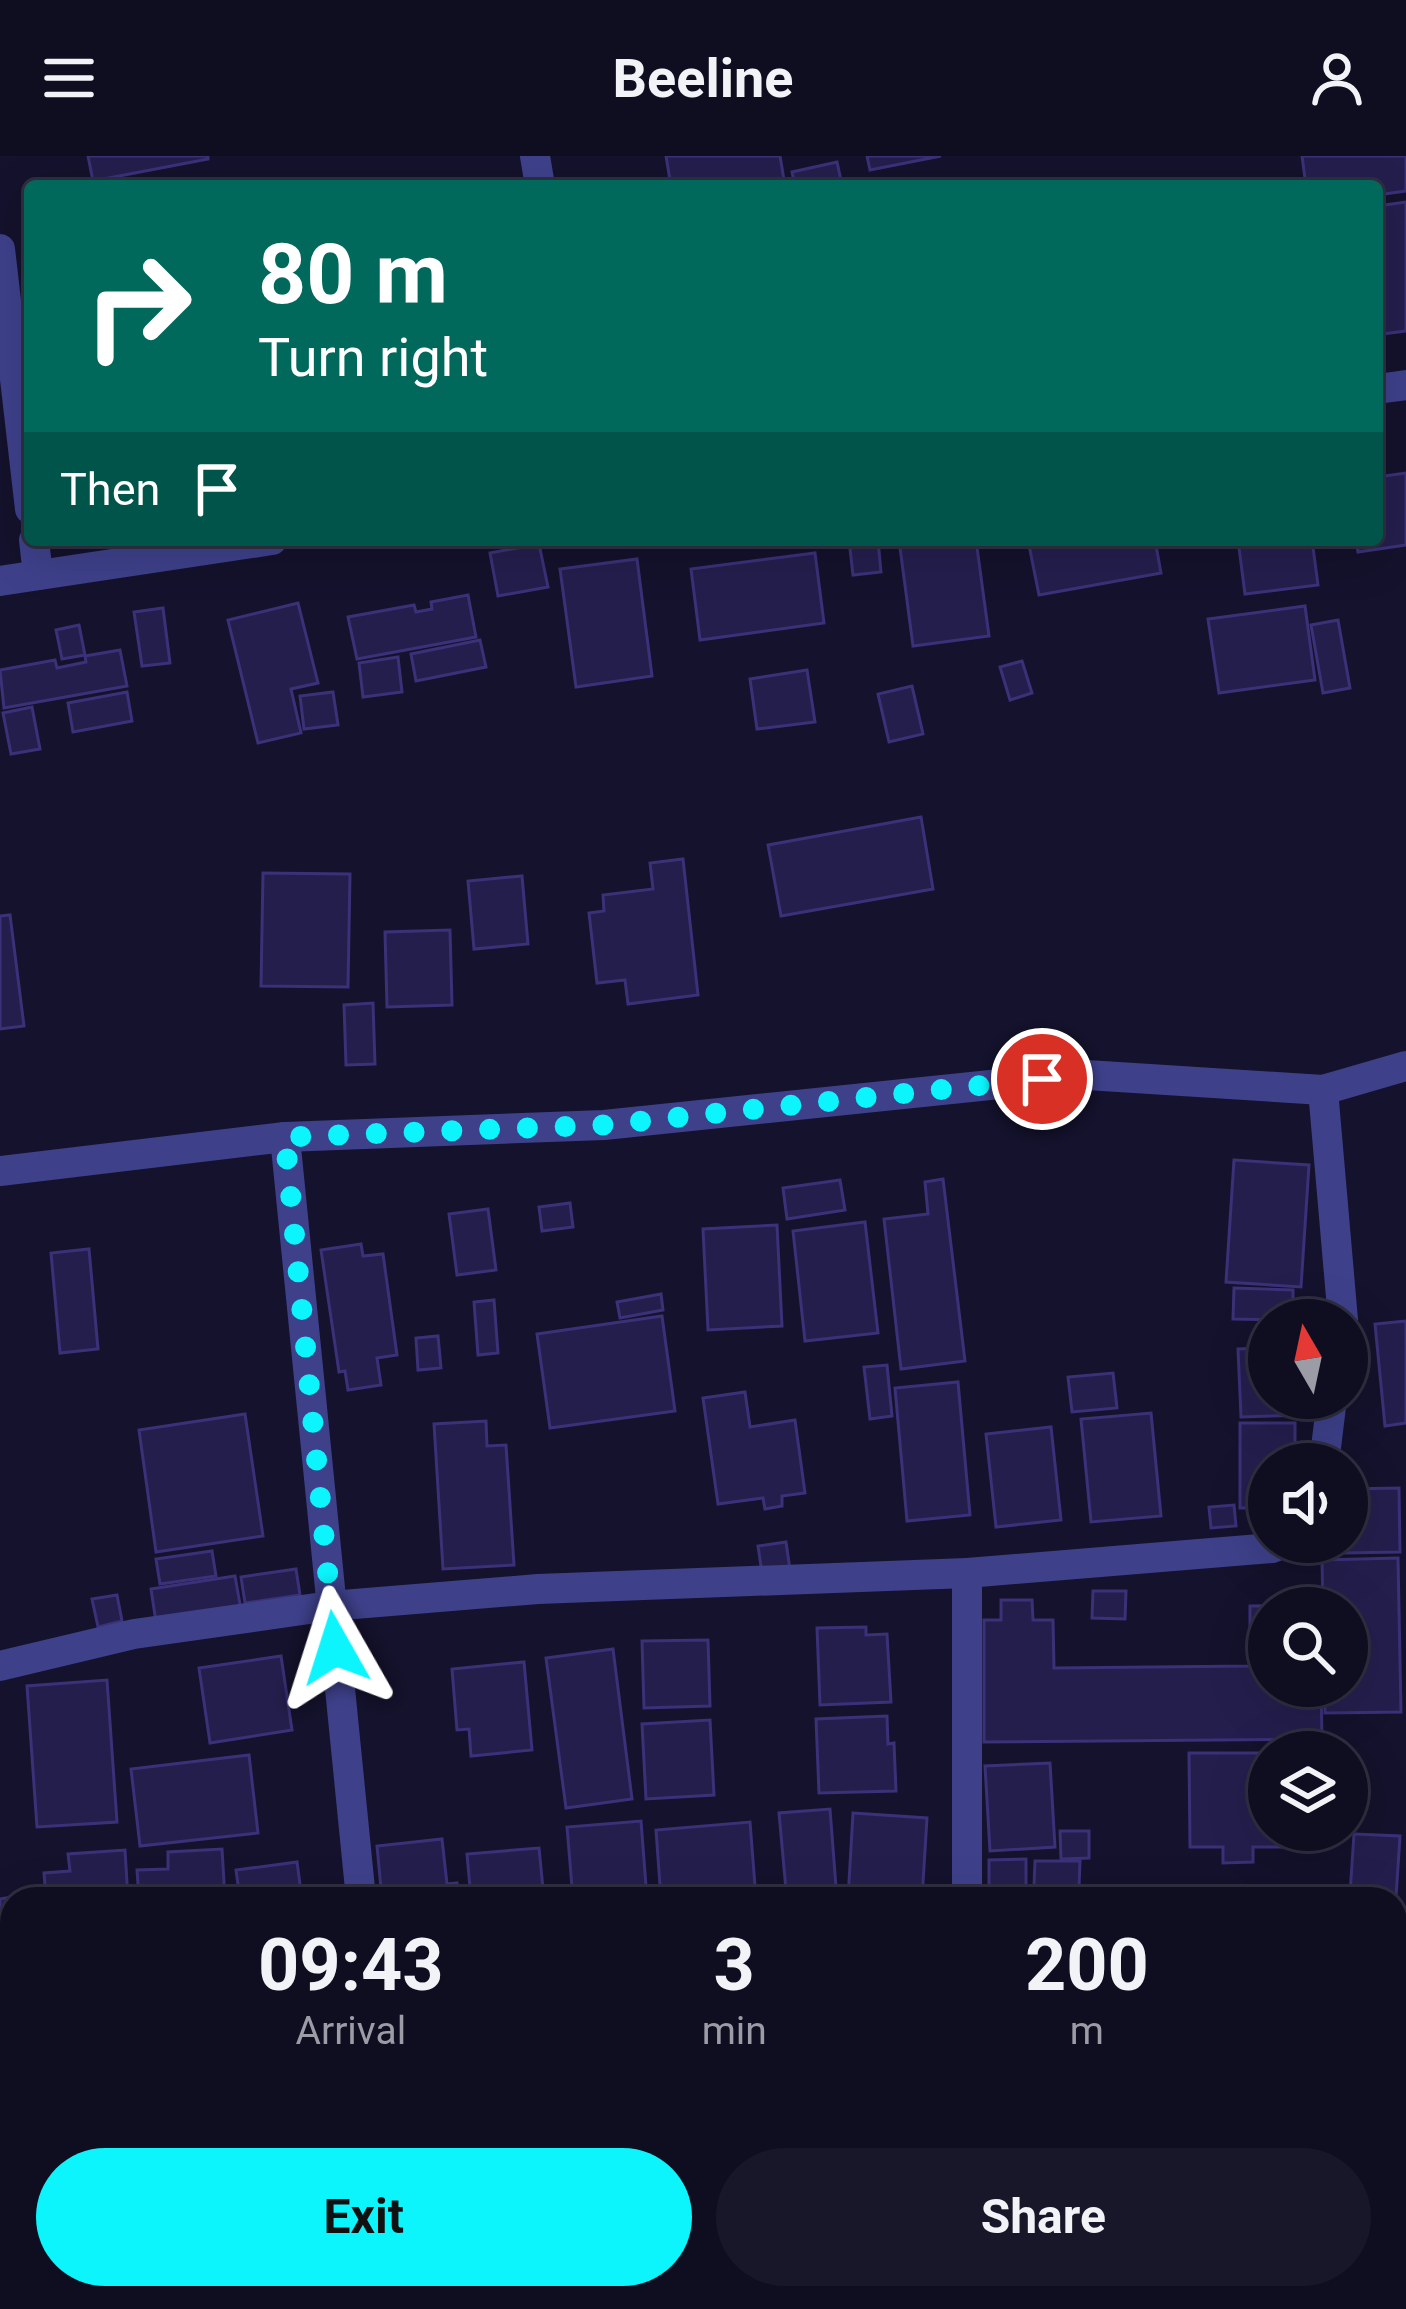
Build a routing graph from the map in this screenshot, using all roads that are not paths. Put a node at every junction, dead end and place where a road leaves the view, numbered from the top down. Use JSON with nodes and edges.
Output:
{"nodes":[{"id":1,"x":0,"y":249,"type":"edge"},
{"id":2,"x":24,"y":457,"type":"edge"},
{"id":3,"x":35,"y":546,"type":"edge"},
{"id":4,"x":232,"y":546,"type":"edge"},
{"id":5,"x":38,"y":575,"type":"junction"},
{"id":6,"x":0,"y":581,"type":"edge"},
{"id":7,"x":1406,"y":1066,"type":"edge"},
{"id":8,"x":1323,"y":1090,"type":"junction"},
{"id":9,"x":285,"y":1137,"type":"junction"},
{"id":10,"x":0,"y":1171,"type":"edge"},
{"id":11,"x":1341,"y":1299,"type":"edge"},
{"id":12,"x":1248,"y":1550,"type":"edge"},
{"id":13,"x":967,"y":1573,"type":"junction"},
{"id":14,"x":330,"y":1606,"type":"junction"},
{"id":15,"x":0,"y":1666,"type":"edge"},
{"id":16,"x":361,"y":1887,"type":"edge"},
{"id":17,"x":968,"y":1887,"type":"edge"}],
"edges":[{"from":1,"to":2,"type":"street"},
{"from":3,"to":5,"type":"street"},
{"from":4,"to":5,"type":"street"},
{"from":5,"to":6,"type":"street"},
{"from":7,"to":8,"type":"street"},
{"from":8,"to":9,"type":"street"},
{"from":8,"to":11,"type":"street"},
{"from":9,"to":10,"type":"street"},
{"from":9,"to":14,"type":"street"},
{"from":12,"to":13,"type":"street"},
{"from":13,"to":14,"type":"street"},
{"from":13,"to":17,"type":"street"},
{"from":14,"to":15,"type":"street"},
{"from":14,"to":16,"type":"street"}]}
